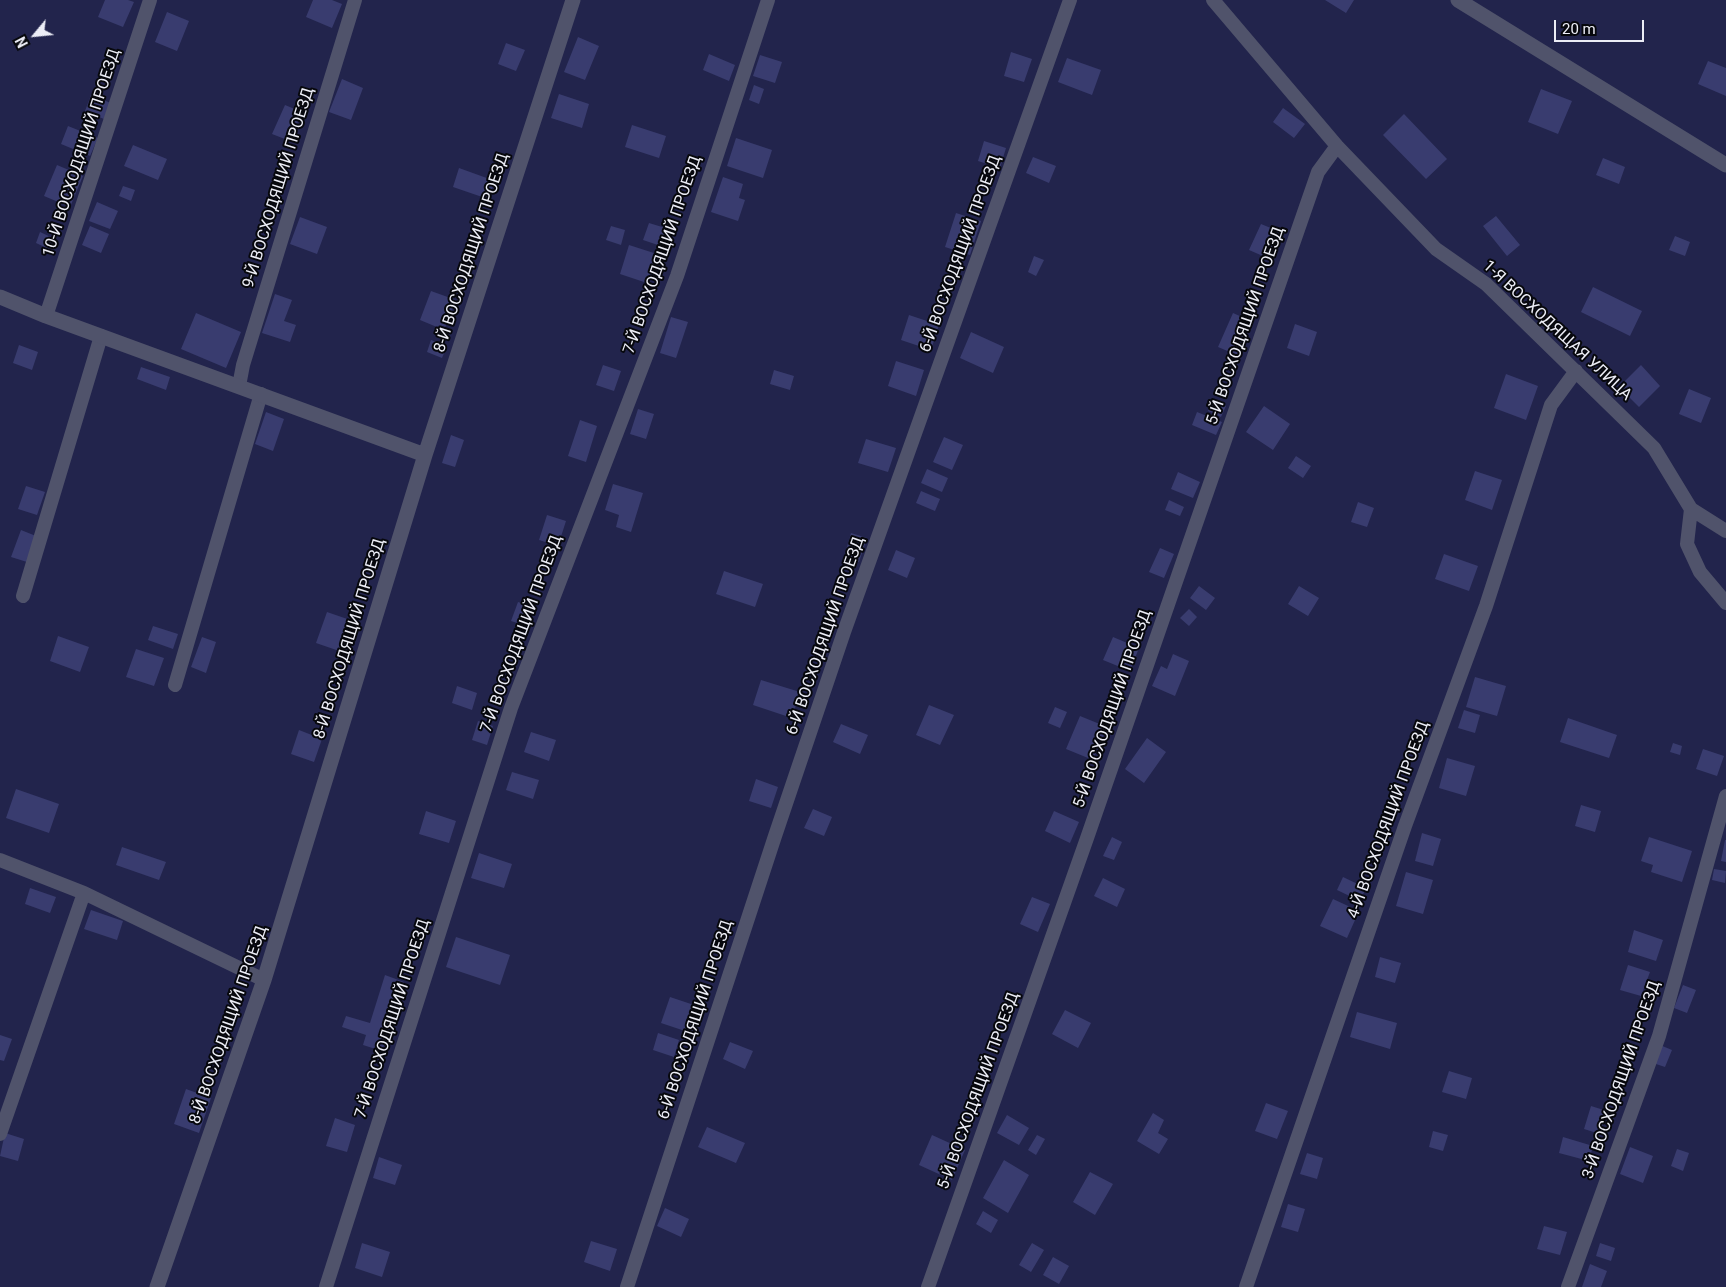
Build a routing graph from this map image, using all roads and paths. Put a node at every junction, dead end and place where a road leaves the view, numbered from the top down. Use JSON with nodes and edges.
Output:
{"nodes":[{"id":1,"x":150,"y":0,"type":"edge"},
{"id":2,"x":355,"y":0,"type":"edge"},
{"id":3,"x":572,"y":0,"type":"edge"},
{"id":4,"x":768,"y":0,"type":"edge"},
{"id":5,"x":1070,"y":0,"type":"edge"},
{"id":6,"x":1213,"y":0,"type":"edge"},
{"id":7,"x":1458,"y":0,"type":"edge"},
{"id":8,"x":1337,"y":146,"type":"junction"},
{"id":9,"x":1726,"y":165,"type":"edge"},
{"id":10,"x":0,"y":298,"type":"edge"},
{"id":11,"x":46,"y":316,"type":"junction"},
{"id":12,"x":101,"y":336,"type":"junction"},
{"id":13,"x":1576,"y":371,"type":"junction"},
{"id":14,"x":239,"y":386,"type":"junction"},
{"id":15,"x":261,"y":394,"type":"junction"},
{"id":16,"x":425,"y":455,"type":"junction"},
{"id":17,"x":1691,"y":509,"type":"junction"},
{"id":18,"x":1726,"y":531,"type":"edge"},
{"id":19,"x":23,"y":596,"type":"dead end"},
{"id":20,"x":1726,"y":603,"type":"edge"},
{"id":21,"x":175,"y":685,"type":"dead end"},
{"id":22,"x":1726,"y":796,"type":"edge"},
{"id":23,"x":0,"y":860,"type":"edge"},
{"id":24,"x":84,"y":893,"type":"junction"},
{"id":25,"x":264,"y":980,"type":"junction"},
{"id":26,"x":0,"y":1134,"type":"edge"},
{"id":27,"x":157,"y":1287,"type":"edge"},
{"id":28,"x":326,"y":1287,"type":"edge"},
{"id":29,"x":626,"y":1287,"type":"edge"},
{"id":30,"x":928,"y":1287,"type":"edge"},
{"id":31,"x":1246,"y":1287,"type":"edge"},
{"id":32,"x":1568,"y":1287,"type":"edge"}],
"edges":[{"from":1,"to":11,"type":"lane","name":"10-Й ВОСХОДЯЩИЙ ПРОЕЗД"},
{"from":2,"to":14,"type":"lane","name":"9-Й ВОСХОДЯЩИЙ ПРОЕЗД"},
{"from":3,"to":16,"type":"street","name":"8-Й ВОСХОДЯЩИЙ ПРОЕЗД"},
{"from":4,"to":28,"type":"lane","name":"7-Й ВОСХОДЯЩИЙ ПРОЕЗД"},
{"from":5,"to":29,"type":"lane","name":"6-Й ВОСХОДЯЩИЙ ПРОЕЗД"},
{"from":6,"to":8,"type":"lane","name":"1-Я ВОСХОДЯЩАЯ УЛИЦА"},
{"from":7,"to":9,"type":"street"},
{"from":8,"to":13,"type":"lane","name":"1-Я ВОСХОДЯЩАЯ УЛИЦА"},
{"from":8,"to":30,"type":"lane","name":"5-Й ВОСХОДЯЩИЙ ПРОЕЗД"},
{"from":10,"to":11,"type":"street"},
{"from":11,"to":12,"type":"street"},
{"from":12,"to":14,"type":"street"},
{"from":12,"to":19,"type":"lane"},
{"from":13,"to":17,"type":"lane","name":"1-Я ВОСХОДЯЩАЯ УЛИЦА"},
{"from":13,"to":31,"type":"lane","name":"4-Й ВОСХОДЯЩИЙ ПРОЕЗД"},
{"from":14,"to":15,"type":"street"},
{"from":15,"to":16,"type":"street"},
{"from":15,"to":21,"type":"lane"},
{"from":16,"to":25,"type":"street","name":"8-Й ВОСХОДЯЩИЙ ПРОЕЗД"},
{"from":17,"to":18,"type":"lane"},
{"from":17,"to":20,"type":"lane"},
{"from":22,"to":32,"type":"lane","name":"3-Й ВОСХОДЯЩИЙ ПРОЕЗД"},
{"from":23,"to":24,"type":"lane"},
{"from":24,"to":25,"type":"lane"},
{"from":24,"to":26,"type":"lane"},
{"from":25,"to":27,"type":"street","name":"8-Й ВОСХОДЯЩИЙ ПРОЕЗД"}]}
